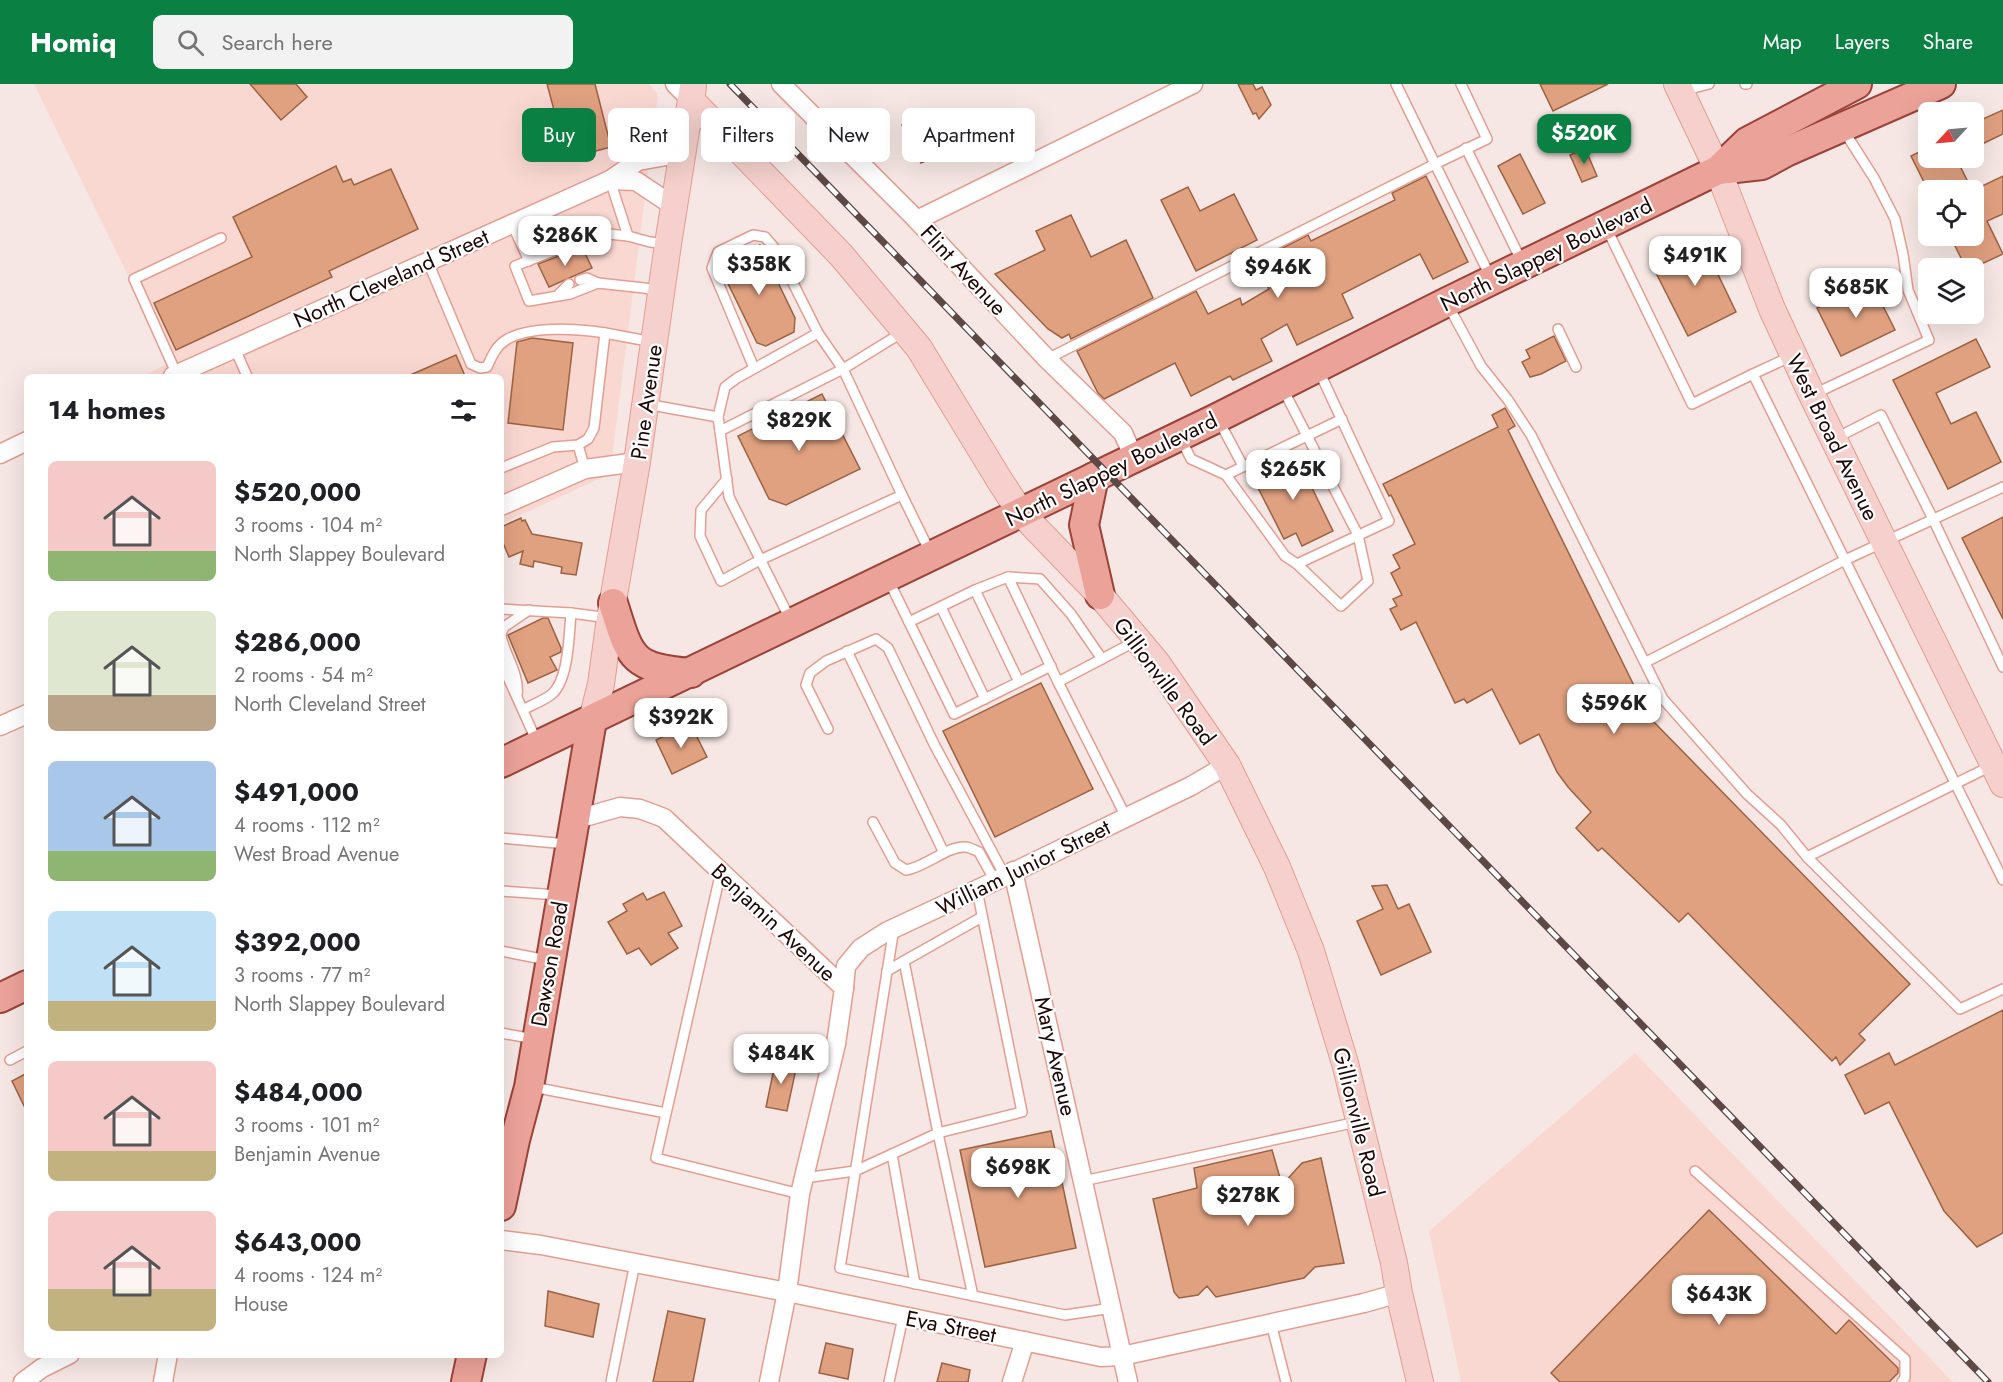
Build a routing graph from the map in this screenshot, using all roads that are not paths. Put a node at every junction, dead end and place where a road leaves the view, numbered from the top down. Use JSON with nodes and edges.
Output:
{"nodes":[{"id":1,"x":1193,"y":84,"type":"edge"},
{"id":2,"x":1396,"y":84,"type":"edge"},
{"id":3,"x":1461,"y":84,"type":"edge"},
{"id":4,"x":1709,"y":84,"type":"edge"},
{"id":5,"x":1857,"y":84,"type":"edge"},
{"id":6,"x":1941,"y":84,"type":"edge"},
{"id":7,"x":785,"y":85,"type":"edge"},
{"id":8,"x":1679,"y":88,"type":"edge"},
{"id":9,"x":686,"y":89,"type":"edge"},
{"id":10,"x":685,"y":108,"type":"edge"},
{"id":11,"x":1842,"y":128,"type":"junction"},
{"id":12,"x":1466,"y":148,"type":"junction"},
{"id":13,"x":637,"y":162,"type":"edge"},
{"id":14,"x":682,"y":162,"type":"edge"},
{"id":15,"x":1435,"y":164,"type":"junction"},
{"id":16,"x":1718,"y":170,"type":"junction"},
{"id":17,"x":610,"y":180,"type":"junction"},
{"id":18,"x":675,"y":207,"type":"junction"},
{"id":19,"x":917,"y":220,"type":"junction"},
{"id":20,"x":512,"y":224,"type":"junction"},
{"id":21,"x":1605,"y":225,"type":"junction"},
{"id":22,"x":628,"y":236,"type":"junction"},
{"id":23,"x":221,"y":238,"type":"dead end"},
{"id":24,"x":668,"y":244,"type":"junction"},
{"id":25,"x":529,"y":261,"type":"junction"},
{"id":26,"x":428,"y":262,"type":"junction"},
{"id":27,"x":1523,"y":265,"type":"junction"},
{"id":28,"x":580,"y":280,"type":"dead end"},
{"id":29,"x":1492,"y":280,"type":"junction"},
{"id":30,"x":598,"y":283,"type":"junction"},
{"id":31,"x":569,"y":284,"type":"dead end"},
{"id":32,"x":662,"y":291,"type":"junction"},
{"id":33,"x":558,"y":295,"type":"junction"},
{"id":34,"x":1447,"y":302,"type":"junction"},
{"id":35,"x":1558,"y":328,"type":"dead end"},
{"id":36,"x":905,"y":331,"type":"junction"},
{"id":37,"x":605,"y":333,"type":"junction"},
{"id":38,"x":818,"y":333,"type":"junction"},
{"id":39,"x":655,"y":342,"type":"junction"},
{"id":40,"x":235,"y":349,"type":"junction"},
{"id":41,"x":1793,"y":355,"type":"junction"},
{"id":42,"x":1047,"y":359,"type":"junction"},
{"id":43,"x":1317,"y":367,"type":"junction"},
{"id":44,"x":1576,"y":367,"type":"dead end"},
{"id":45,"x":754,"y":368,"type":"junction"},
{"id":46,"x":843,"y":369,"type":"junction"},
{"id":47,"x":174,"y":374,"type":"edge"},
{"id":48,"x":179,"y":374,"type":"edge"},
{"id":49,"x":246,"y":374,"type":"edge"},
{"id":50,"x":1753,"y":374,"type":"junction"},
{"id":51,"x":1281,"y":385,"type":"junction"},
{"id":52,"x":1812,"y":395,"type":"junction"},
{"id":53,"x":645,"y":404,"type":"junction"},
{"id":54,"x":718,"y":417,"type":"junction"},
{"id":55,"x":1217,"y":418,"type":"junction"},
{"id":56,"x":1342,"y":419,"type":"junction"},
{"id":57,"x":720,"y":431,"type":"junction"},
{"id":58,"x":1180,"y":436,"type":"junction"},
{"id":59,"x":1307,"y":436,"type":"junction"},
{"id":60,"x":1834,"y":440,"type":"junction"},
{"id":61,"x":24,"y":442,"type":"edge"},
{"id":62,"x":578,"y":445,"type":"junction"},
{"id":63,"x":0,"y":453,"type":"edge"},
{"id":64,"x":1134,"y":458,"type":"junction"},
{"id":65,"x":637,"y":462,"type":"junction"},
{"id":66,"x":1243,"y":466,"type":"junction"},
{"id":67,"x":504,"y":467,"type":"edge"},
{"id":68,"x":585,"y":469,"type":"junction"},
{"id":69,"x":1226,"y":475,"type":"junction"},
{"id":70,"x":1094,"y":477,"type":"junction"},
{"id":71,"x":727,"y":479,"type":"junction"},
{"id":72,"x":2003,"y":488,"type":"edge"},
{"id":73,"x":902,"y":495,"type":"junction"},
{"id":74,"x":504,"y":505,"type":"edge"},
{"id":75,"x":1021,"y":513,"type":"junction"},
{"id":76,"x":1933,"y":519,"type":"junction"},
{"id":77,"x":1358,"y":535,"type":"junction"},
{"id":78,"x":1884,"y":541,"type":"junction"},
{"id":79,"x":932,"y":556,"type":"junction"},
{"id":80,"x":760,"y":560,"type":"junction"},
{"id":81,"x":1845,"y":560,"type":"junction"},
{"id":82,"x":1297,"y":564,"type":"junction"},
{"id":83,"x":1008,"y":577,"type":"junction"},
{"id":84,"x":887,"y":578,"type":"junction"},
{"id":85,"x":975,"y":590,"type":"junction"},
{"id":86,"x":1100,"y":596,"type":"junction"},
{"id":87,"x":941,"y":607,"type":"junction"},
{"id":88,"x":504,"y":609,"type":"edge"},
{"id":89,"x":529,"y":610,"type":"junction"},
{"id":90,"x":611,"y":611,"type":"junction"},
{"id":91,"x":571,"y":613,"type":"junction"},
{"id":92,"x":909,"y":622,"type":"junction"},
{"id":93,"x":792,"y":624,"type":"junction"},
{"id":94,"x":504,"y":627,"type":"edge"},
{"id":95,"x":1139,"y":640,"type":"junction"},
{"id":96,"x":504,"y":648,"type":"edge"},
{"id":97,"x":847,"y":651,"type":"junction"},
{"id":98,"x":1102,"y":659,"type":"junction"},
{"id":99,"x":1646,"y":662,"type":"junction"},
{"id":100,"x":1051,"y":666,"type":"junction"},
{"id":101,"x":2003,"y":667,"type":"edge"},
{"id":102,"x":504,"y":668,"type":"edge"},
{"id":103,"x":690,"y":673,"type":"junction"},
{"id":104,"x":1019,"y":682,"type":"junction"},
{"id":105,"x":1058,"y":682,"type":"junction"},
{"id":106,"x":517,"y":696,"type":"junction"},
{"id":107,"x":985,"y":699,"type":"junction"},
{"id":108,"x":524,"y":710,"type":"junction"},
{"id":109,"x":24,"y":715,"type":"edge"},
{"id":110,"x":592,"y":720,"type":"junction"},
{"id":111,"x":0,"y":726,"type":"edge"},
{"id":112,"x":828,"y":729,"type":"dead end"},
{"id":113,"x":539,"y":745,"type":"junction"},
{"id":114,"x":504,"y":762,"type":"edge"},
{"id":115,"x":1227,"y":765,"type":"junction"},
{"id":116,"x":1998,"y":774,"type":"edge"},
{"id":117,"x":1956,"y":784,"type":"junction"},
{"id":118,"x":1126,"y":817,"type":"junction"},
{"id":119,"x":873,"y":822,"type":"dead end"},
{"id":120,"x":572,"y":832,"type":"junction"},
{"id":121,"x":504,"y":838,"type":"edge"},
{"id":122,"x":944,"y":853,"type":"junction"},
{"id":123,"x":1807,"y":856,"type":"junction"},
{"id":124,"x":721,"y":871,"type":"junction"},
{"id":125,"x":1005,"y":876,"type":"junction"},
{"id":126,"x":2003,"y":880,"type":"edge"},
{"id":127,"x":977,"y":890,"type":"junction"},
{"id":128,"x":504,"y":891,"type":"edge"},
{"id":129,"x":561,"y":895,"type":"junction"},
{"id":130,"x":982,"y":917,"type":"junction"},
{"id":131,"x":894,"y":928,"type":"junction"},
{"id":132,"x":504,"y":952,"type":"edge"},
{"id":133,"x":549,"y":960,"type":"junction"},
{"id":134,"x":904,"y":961,"type":"junction"},
{"id":135,"x":886,"y":971,"type":"junction"},
{"id":136,"x":24,"y":986,"type":"edge"},
{"id":137,"x":844,"y":988,"type":"junction"},
{"id":138,"x":2003,"y":988,"type":"edge"},
{"id":139,"x":0,"y":998,"type":"edge"},
{"id":140,"x":504,"y":1034,"type":"edge"},
{"id":141,"x":536,"y":1039,"type":"junction"},
{"id":142,"x":24,"y":1053,"type":"edge"},
{"id":143,"x":10,"y":1060,"type":"dead end"},
{"id":144,"x":529,"y":1087,"type":"junction"},
{"id":145,"x":666,"y":1113,"type":"junction"},
{"id":146,"x":1359,"y":1122,"type":"junction"},
{"id":147,"x":938,"y":1133,"type":"junction"},
{"id":148,"x":892,"y":1154,"type":"junction"},
{"id":149,"x":855,"y":1171,"type":"junction"},
{"id":150,"x":1695,"y":1171,"type":"dead end"},
{"id":151,"x":1083,"y":1181,"type":"junction"},
{"id":152,"x":802,"y":1186,"type":"junction"},
{"id":153,"x":504,"y":1191,"type":"edge"},
{"id":154,"x":504,"y":1240,"type":"edge"},
{"id":155,"x":635,"y":1263,"type":"junction"},
{"id":156,"x":915,"y":1284,"type":"junction"},
{"id":157,"x":787,"y":1293,"type":"junction"},
{"id":158,"x":1399,"y":1293,"type":"junction"},
{"id":159,"x":973,"y":1296,"type":"junction"},
{"id":160,"x":1112,"y":1308,"type":"junction"},
{"id":161,"x":903,"y":1317,"type":"junction"},
{"id":162,"x":1271,"y":1323,"type":"junction"},
{"id":163,"x":1025,"y":1341,"type":"junction"},
{"id":164,"x":1122,"y":1356,"type":"junction"},
{"id":165,"x":64,"y":1358,"type":"edge"},
{"id":166,"x":167,"y":1358,"type":"edge"},
{"id":167,"x":471,"y":1358,"type":"edge"},
{"id":168,"x":23,"y":1382,"type":"edge"},
{"id":169,"x":163,"y":1382,"type":"edge"},
{"id":170,"x":466,"y":1382,"type":"edge"},
{"id":171,"x":611,"y":1382,"type":"edge"},
{"id":172,"x":769,"y":1382,"type":"edge"},
{"id":173,"x":889,"y":1382,"type":"edge"},
{"id":174,"x":1012,"y":1382,"type":"edge"},
{"id":175,"x":1128,"y":1382,"type":"edge"},
{"id":176,"x":1286,"y":1382,"type":"edge"},
{"id":177,"x":1420,"y":1382,"type":"edge"},
{"id":178,"x":1902,"y":1382,"type":"edge"}],
"edges":[{"from":1,"to":19,"type":"street"},
{"from":2,"to":15,"type":"lane"},
{"from":3,"to":12,"type":"lane"},
{"from":4,"to":8,"type":"lane"},
{"from":5,"to":16,"type":"main road","name":"North Slappey Boulevard"},
{"from":6,"to":11,"type":"main road","name":"North Slappey Boulevard"},
{"from":7,"to":19,"type":"street","name":"Flint Avenue"},
{"from":8,"to":16,"type":"main road","name":"West Broad Avenue"},
{"from":9,"to":10,"type":"main road","name":"Pine Avenue"},
{"from":9,"to":36,"type":"main road","name":"Gillionville Road"},
{"from":11,"to":16,"type":"main road","name":"North Slappey Boulevard"},
{"from":11,"to":52,"type":"lane"},
{"from":12,"to":15,"type":"lane"},
{"from":12,"to":27,"type":"lane"},
{"from":13,"to":17,"type":"street","name":"North Cleveland Street"},
{"from":14,"to":18,"type":"main road","name":"Pine Avenue"},
{"from":15,"to":29,"type":"lane"},
{"from":15,"to":42,"type":"lane"},
{"from":16,"to":21,"type":"main road","name":"North Slappey Boulevard"},
{"from":16,"to":41,"type":"main road","name":"West Broad Avenue"},
{"from":17,"to":18,"type":"street"},
{"from":17,"to":20,"type":"street","name":"North Cleveland Street"},
{"from":17,"to":22,"type":"lane"},
{"from":18,"to":24,"type":"main road","name":"Pine Avenue"},
{"from":19,"to":42,"type":"street","name":"Flint Avenue"},
{"from":20,"to":25,"type":"lane"},
{"from":20,"to":26,"type":"street","name":"North Cleveland Street"},
{"from":21,"to":27,"type":"main road","name":"North Slappey Boulevard"},
{"from":21,"to":50,"type":"lane"},
{"from":22,"to":24,"type":"lane"},
{"from":22,"to":25,"type":"lane"},
{"from":23,"to":47,"type":"lane"},
{"from":24,"to":32,"type":"main road","name":"Pine Avenue"},
{"from":25,"to":33,"type":"lane"},
{"from":26,"to":37,"type":"lane"},
{"from":26,"to":40,"type":"street","name":"North Cleveland Street"},
{"from":27,"to":29,"type":"main road","name":"North Slappey Boulevard"},
{"from":28,"to":30,"type":"lane"},
{"from":29,"to":34,"type":"main road","name":"North Slappey Boulevard"},
{"from":30,"to":32,"type":"lane"},
{"from":30,"to":33,"type":"lane"},
{"from":31,"to":33,"type":"lane"},
{"from":32,"to":39,"type":"main road","name":"Pine Avenue"},
{"from":34,"to":43,"type":"main road","name":"North Slappey Boulevard"},
{"from":34,"to":99,"type":"lane"},
{"from":35,"to":44,"type":"lane"},
{"from":36,"to":46,"type":"lane"},
{"from":36,"to":75,"type":"main road","name":"Gillionville Road"},
{"from":37,"to":39,"type":"lane"},
{"from":37,"to":62,"type":"lane"},
{"from":38,"to":45,"type":"lane"},
{"from":38,"to":45,"type":"lane"},
{"from":38,"to":46,"type":"lane"},
{"from":39,"to":53,"type":"main road","name":"Pine Avenue"},
{"from":40,"to":48,"type":"street","name":"North Cleveland Street"},
{"from":40,"to":49,"type":"lane"},
{"from":41,"to":50,"type":"lane"},
{"from":41,"to":52,"type":"main road","name":"West Broad Avenue"},
{"from":42,"to":64,"type":"street","name":"Flint Avenue"},
{"from":43,"to":51,"type":"main road","name":"North Slappey Boulevard"},
{"from":43,"to":56,"type":"lane"},
{"from":45,"to":54,"type":"lane"},
{"from":46,"to":57,"type":"lane"},
{"from":46,"to":73,"type":"lane"},
{"from":50,"to":81,"type":"lane"},
{"from":51,"to":55,"type":"main road","name":"North Slappey Boulevard"},
{"from":51,"to":59,"type":"lane"},
{"from":52,"to":60,"type":"main road","name":"West Broad Avenue"},
{"from":53,"to":54,"type":"lane"},
{"from":53,"to":65,"type":"main road","name":"Pine Avenue"},
{"from":54,"to":57,"type":"lane"},
{"from":55,"to":58,"type":"main road","name":"North Slappey Boulevard"},
{"from":55,"to":66,"type":"lane"},
{"from":56,"to":59,"type":"lane"},
{"from":56,"to":77,"type":"lane"},
{"from":57,"to":71,"type":"lane"},
{"from":58,"to":64,"type":"main road","name":"North Slappey Boulevard"},
{"from":58,"to":69,"type":"lane"},
{"from":59,"to":66,"type":"lane"},
{"from":59,"to":77,"type":"lane"},
{"from":60,"to":76,"type":"lane"},
{"from":60,"to":78,"type":"main road","name":"West Broad Avenue"},
{"from":61,"to":63,"type":"street"},
{"from":62,"to":67,"type":"lane"},
{"from":62,"to":68,"type":"lane"},
{"from":64,"to":70,"type":"main road","name":"North Slappey Boulevard"},
{"from":65,"to":68,"type":"street"},
{"from":65,"to":90,"type":"main road","name":"Pine Avenue"},
{"from":66,"to":69,"type":"lane"},
{"from":68,"to":74,"type":"street"},
{"from":69,"to":82,"type":"lane"},
{"from":70,"to":75,"type":"main road","name":"North Slappey Boulevard"},
{"from":70,"to":86,"type":"main road"},
{"from":71,"to":80,"type":"lane"},
{"from":71,"to":80,"type":"lane"},
{"from":72,"to":76,"type":"lane"},
{"from":73,"to":79,"type":"lane"},
{"from":73,"to":80,"type":"lane"},
{"from":75,"to":79,"type":"main road","name":"North Slappey Boulevard"},
{"from":75,"to":86,"type":"main road","name":"Gillionville Road"},
{"from":76,"to":78,"type":"lane"},
{"from":76,"to":101,"type":"lane"},
{"from":77,"to":82,"type":"lane"},
{"from":77,"to":82,"type":"lane"},
{"from":78,"to":81,"type":"lane"},
{"from":78,"to":116,"type":"main road","name":"West Broad Avenue"},
{"from":79,"to":84,"type":"main road","name":"North Slappey Boulevard"},
{"from":80,"to":93,"type":"lane"},
{"from":81,"to":99,"type":"lane"},
{"from":81,"to":117,"type":"lane"},
{"from":83,"to":85,"type":"lane"},
{"from":83,"to":98,"type":"lane"},
{"from":83,"to":100,"type":"lane"},
{"from":84,"to":92,"type":"lane"},
{"from":84,"to":93,"type":"main road","name":"North Slappey Boulevard"},
{"from":85,"to":87,"type":"lane"},
{"from":85,"to":104,"type":"lane"},
{"from":86,"to":95,"type":"main road","name":"Gillionville Road"},
{"from":87,"to":92,"type":"lane"},
{"from":87,"to":107,"type":"lane"},
{"from":88,"to":89,"type":"lane"},
{"from":89,"to":91,"type":"lane"},
{"from":89,"to":94,"type":"lane"},
{"from":90,"to":91,"type":"lane"},
{"from":90,"to":103,"type":"main road"},
{"from":90,"to":110,"type":"main road","name":"Pine Avenue"},
{"from":91,"to":108,"type":"lane"},
{"from":92,"to":107,"type":"lane"},
{"from":93,"to":103,"type":"main road","name":"North Slappey Boulevard"},
{"from":95,"to":98,"type":"lane"},
{"from":95,"to":115,"type":"main road","name":"Gillionville Road"},
{"from":96,"to":106,"type":"lane"},
{"from":97,"to":112,"type":"lane"},
{"from":97,"to":122,"type":"lane"},
{"from":97,"to":125,"type":"lane"},
{"from":98,"to":105,"type":"lane"},
{"from":99,"to":123,"type":"lane"},
{"from":100,"to":104,"type":"lane"},
{"from":100,"to":105,"type":"lane"},
{"from":102,"to":106,"type":"lane"},
{"from":103,"to":110,"type":"main road","name":"North Slappey Boulevard"},
{"from":104,"to":107,"type":"lane"},
{"from":105,"to":118,"type":"lane"},
{"from":106,"to":108,"type":"lane"},
{"from":108,"to":113,"type":"lane"},
{"from":109,"to":111,"type":"street"},
{"from":110,"to":113,"type":"main road","name":"North Slappey Boulevard"},
{"from":110,"to":120,"type":"main road","name":"Dawson Road"},
{"from":113,"to":114,"type":"main road","name":"North Slappey Boulevard"},
{"from":115,"to":118,"type":"street","name":"William Junior Street"},
{"from":115,"to":146,"type":"main road","name":"Gillionville Road"},
{"from":116,"to":117,"type":"lane"},
{"from":117,"to":123,"type":"lane"},
{"from":117,"to":126,"type":"lane"},
{"from":118,"to":125,"type":"street","name":"William Junior Street"},
{"from":119,"to":122,"type":"lane"},
{"from":120,"to":121,"type":"lane"},
{"from":120,"to":124,"type":"street","name":"Benjamin Avenue"},
{"from":120,"to":129,"type":"main road","name":"Dawson Road"},
{"from":122,"to":125,"type":"lane"},
{"from":123,"to":138,"type":"lane"},
{"from":124,"to":137,"type":"street","name":"Benjamin Avenue"},
{"from":124,"to":145,"type":"lane"},
{"from":125,"to":127,"type":"street","name":"William Junior Street"},
{"from":125,"to":151,"type":"street","name":"Mary Avenue"},
{"from":127,"to":130,"type":"lane"},
{"from":127,"to":131,"type":"street","name":"William Junior Street"},
{"from":128,"to":129,"type":"lane"},
{"from":129,"to":133,"type":"main road","name":"Dawson Road"},
{"from":130,"to":134,"type":"lane"},
{"from":130,"to":147,"type":"lane"},
{"from":131,"to":135,"type":"lane"},
{"from":131,"to":137,"type":"street","name":"William Junior Street"},
{"from":132,"to":133,"type":"lane"},
{"from":133,"to":141,"type":"main road","name":"Dawson Road"},
{"from":134,"to":135,"type":"lane"},
{"from":134,"to":147,"type":"lane"},
{"from":135,"to":149,"type":"lane"},
{"from":136,"to":139,"type":"main road"},
{"from":137,"to":152,"type":"street","name":"Benjamin Avenue"},
{"from":140,"to":141,"type":"lane"},
{"from":141,"to":144,"type":"main road","name":"Dawson Road"},
{"from":142,"to":143,"type":"lane"},
{"from":144,"to":145,"type":"lane"},
{"from":144,"to":153,"type":"main road","name":"Dawson Road"},
{"from":145,"to":152,"type":"lane"},
{"from":146,"to":151,"type":"lane"},
{"from":146,"to":158,"type":"main road","name":"Gillionville Road"},
{"from":147,"to":148,"type":"lane"},
{"from":147,"to":159,"type":"lane"},
{"from":148,"to":149,"type":"lane"},
{"from":148,"to":156,"type":"lane"},
{"from":149,"to":152,"type":"lane"},
{"from":149,"to":156,"type":"lane"},
{"from":150,"to":178,"type":"lane"},
{"from":151,"to":160,"type":"street","name":"Mary Avenue"},
{"from":152,"to":157,"type":"street","name":"Benjamin Avenue"},
{"from":154,"to":155,"type":"street","name":"Eva Street"},
{"from":155,"to":157,"type":"street","name":"Eva Street"},
{"from":155,"to":171,"type":"lane"},
{"from":156,"to":159,"type":"lane"},
{"from":157,"to":161,"type":"street","name":"Eva Street"},
{"from":157,"to":172,"type":"street","name":"Benjamin Avenue"},
{"from":158,"to":162,"type":"street","name":"Eva Street"},
{"from":158,"to":177,"type":"main road","name":"Gillionville Road"},
{"from":159,"to":160,"type":"lane"},
{"from":160,"to":164,"type":"street","name":"Mary Avenue"},
{"from":161,"to":163,"type":"street","name":"Eva Street"},
{"from":161,"to":173,"type":"lane"},
{"from":162,"to":164,"type":"street","name":"Eva Street"},
{"from":162,"to":176,"type":"lane"},
{"from":163,"to":164,"type":"street","name":"Eva Street"},
{"from":163,"to":174,"type":"street"},
{"from":164,"to":175,"type":"street","name":"Mary Avenue"},
{"from":165,"to":168,"type":"street"},
{"from":166,"to":169,"type":"street"},
{"from":167,"to":170,"type":"main road"}]}
